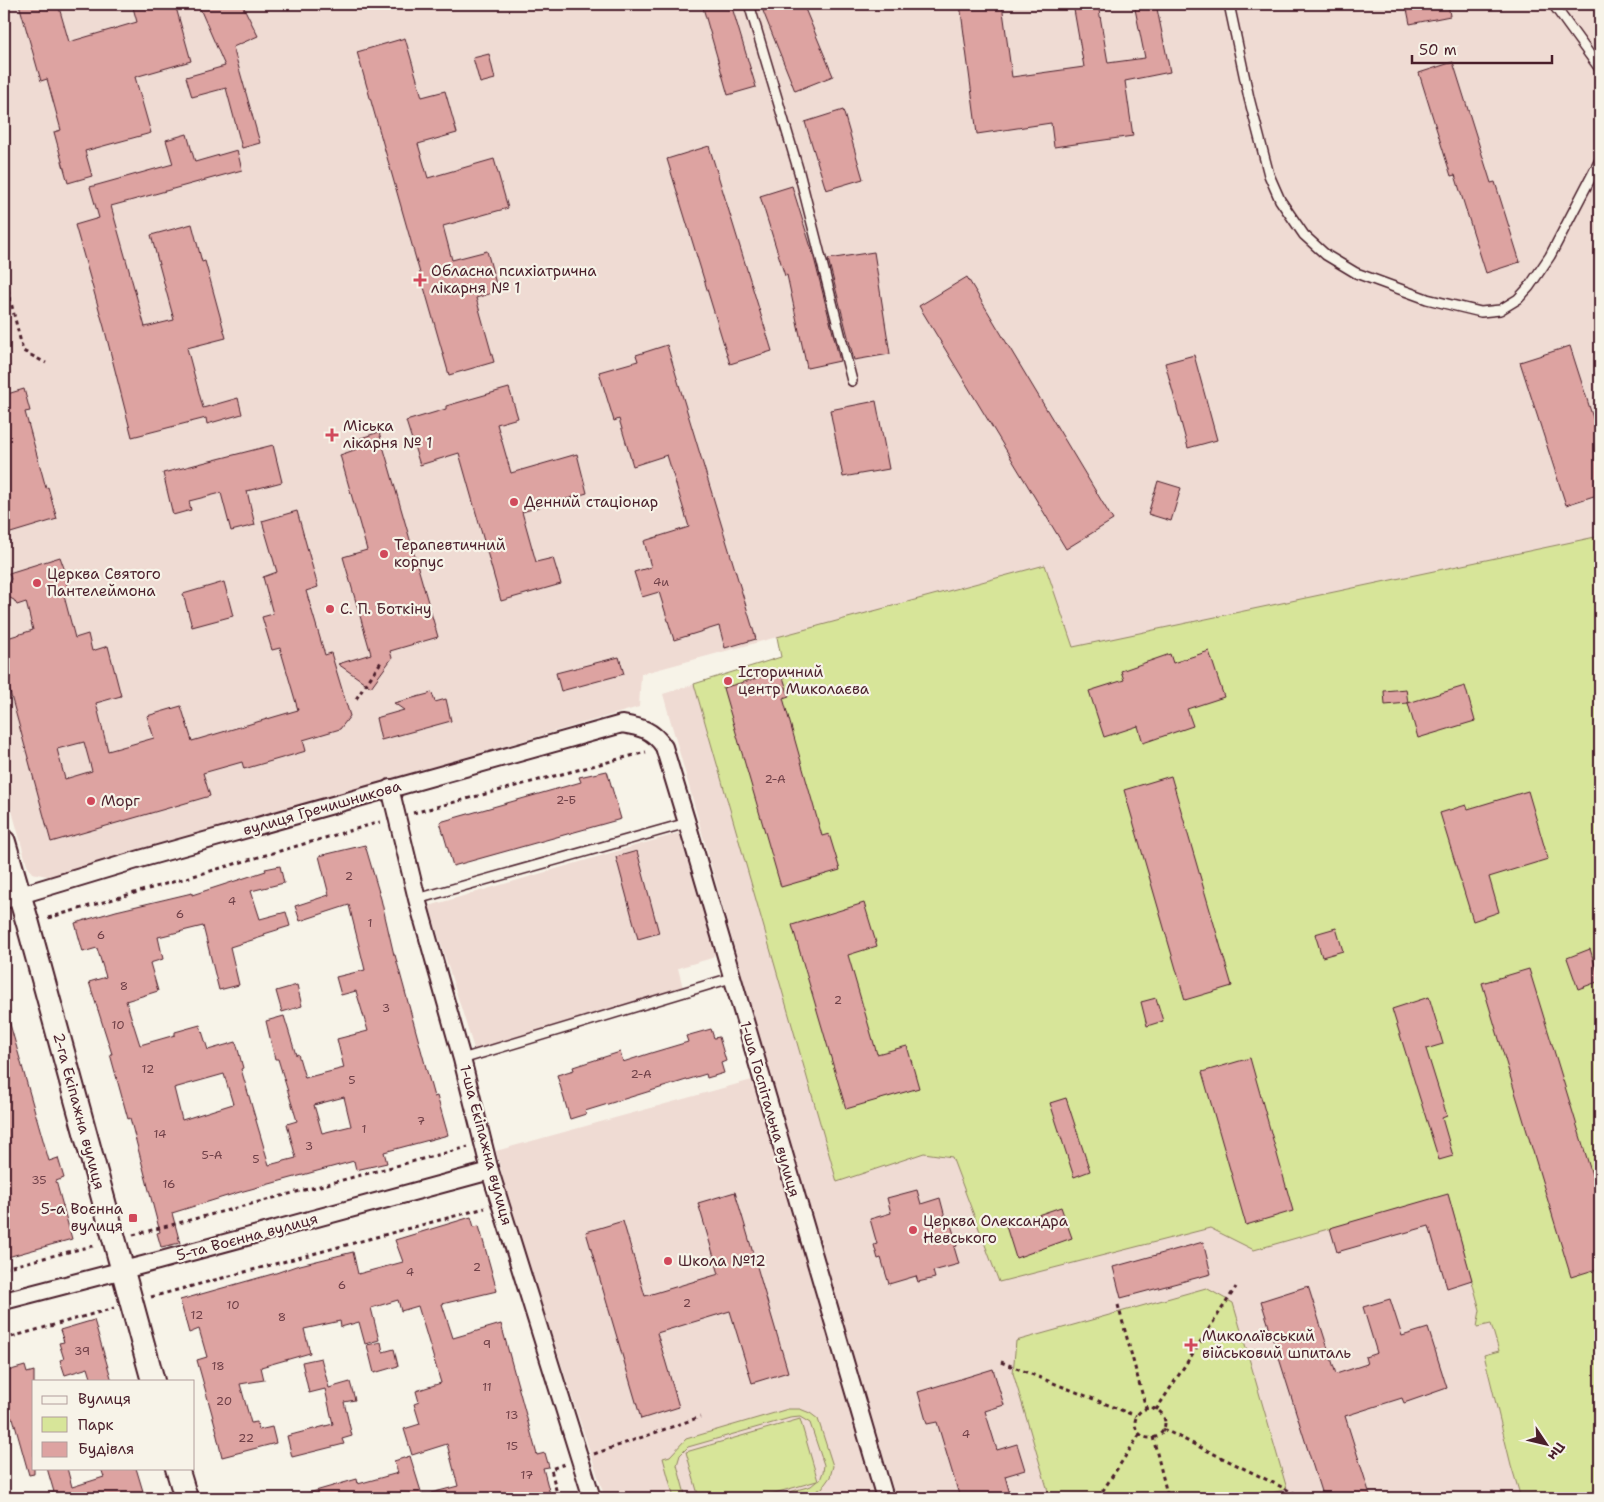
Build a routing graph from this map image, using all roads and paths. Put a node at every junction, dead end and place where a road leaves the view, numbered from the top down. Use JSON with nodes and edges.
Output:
{"nodes":[{"id":1,"x":750,"y":4,"type":"edge"},
{"id":2,"x":1229,"y":4,"type":"edge"},
{"id":3,"x":1553,"y":4,"type":"edge"},
{"id":4,"x":1600,"y":70,"type":"edge"},
{"id":5,"x":1600,"y":160,"type":"edge"},
{"id":6,"x":4,"y":274,"type":"edge"},
{"id":7,"x":46,"y":363,"type":"dead end"},
{"id":8,"x":852,"y":381,"type":"dead end"},
{"id":9,"x":381,"y":662,"type":"dead end"},
{"id":10,"x":356,"y":699,"type":"dead end"},
{"id":11,"x":664,"y":747,"type":"junction"},
{"id":12,"x":390,"y":788,"type":"junction"},
{"id":13,"x":397,"y":817,"type":"junction"},
{"id":14,"x":686,"y":823,"type":"junction"},
{"id":15,"x":4,"y":842,"type":"edge"},
{"id":16,"x":12,"y":898,"type":"edge"},
{"id":17,"x":417,"y":899,"type":"junction"},
{"id":18,"x":45,"y":919,"type":"dead end"},
{"id":19,"x":732,"y":978,"type":"junction"},
{"id":20,"x":462,"y":1059,"type":"junction"},
{"id":21,"x":483,"y":1142,"type":"junction"},
{"id":22,"x":490,"y":1171,"type":"junction"},
{"id":23,"x":500,"y":1204,"type":"junction"},
{"id":24,"x":114,"y":1241,"type":"junction"},
{"id":25,"x":4,"y":1268,"type":"edge"},
{"id":26,"x":122,"y":1271,"type":"junction"},
{"id":27,"x":1236,"y":1287,"type":"dead end"},
{"id":28,"x":4,"y":1301,"type":"edge"},
{"id":29,"x":131,"y":1303,"type":"junction"},
{"id":30,"x":1118,"y":1305,"type":"dead end"},
{"id":31,"x":4,"y":1339,"type":"edge"},
{"id":32,"x":1001,"y":1362,"type":"dead end"},
{"id":33,"x":153,"y":1380,"type":"edge"},
{"id":34,"x":1146,"y":1408,"type":"junction"},
{"id":35,"x":1156,"y":1410,"type":"junction"},
{"id":36,"x":1136,"y":1416,"type":"junction"},
{"id":37,"x":700,"y":1417,"type":"dead end"},
{"id":38,"x":1163,"y":1429,"type":"junction"},
{"id":39,"x":1140,"y":1434,"type":"junction"},
{"id":40,"x":1153,"y":1437,"type":"junction"},
{"id":41,"x":580,"y":1459,"type":"junction"},
{"id":42,"x":179,"y":1470,"type":"edge"},
{"id":43,"x":1298,"y":1495,"type":"dead end"},
{"id":44,"x":186,"y":1498,"type":"edge"},
{"id":45,"x":558,"y":1498,"type":"edge"},
{"id":46,"x":592,"y":1498,"type":"edge"},
{"id":47,"x":885,"y":1498,"type":"edge"},
{"id":48,"x":1098,"y":1498,"type":"edge"},
{"id":49,"x":1168,"y":1498,"type":"edge"}],
"edges":[{"from":1,"to":8,"type":"lane"},
{"from":2,"to":5,"type":"lane"},
{"from":3,"to":4,"type":"lane"},
{"from":6,"to":7,"type":"path"},
{"from":9,"to":10,"type":"path"},
{"from":11,"to":12,"type":"street","name":"вулиця Гречишникова"},
{"from":11,"to":13,"type":"path"},
{"from":11,"to":14,"type":"street","name":"1-ша Госпітальна вулиця"},
{"from":12,"to":13,"type":"street","name":"1-ша Екіпажна вулиця"},
{"from":12,"to":16,"type":"street","name":"вулиця Гречишникова"},
{"from":13,"to":17,"type":"street","name":"1-ша Екіпажна вулиця"},
{"from":13,"to":18,"type":"path"},
{"from":14,"to":17,"type":"lane"},
{"from":14,"to":19,"type":"street","name":"1-ша Госпітальна вулиця"},
{"from":15,"to":16,"type":"street","name":"2-га Екіпажна вулиця"},
{"from":16,"to":24,"type":"street","name":"2-га Екіпажна вулиця"},
{"from":17,"to":20,"type":"street","name":"1-ша Екіпажна вулиця"},
{"from":19,"to":20,"type":"lane"},
{"from":19,"to":47,"type":"street","name":"1-ша Госпітальна вулиця"},
{"from":20,"to":21,"type":"street","name":"1-ша Екіпажна вулиця"},
{"from":21,"to":22,"type":"street","name":"1-ша Екіпажна вулиця"},
{"from":21,"to":24,"type":"path"},
{"from":22,"to":23,"type":"street","name":"1-ша Екіпажна вулиця"},
{"from":22,"to":26,"type":"street","name":"5-та Воєнна вулиця"},
{"from":23,"to":29,"type":"path"},
{"from":23,"to":41,"type":"street","name":"1-ша Екіпажна вулиця"},
{"from":24,"to":25,"type":"path"},
{"from":24,"to":26,"type":"street","name":"2-га Екіпажна вулиця"},
{"from":26,"to":28,"type":"street","name":"5-та Воєнна вулиця"},
{"from":26,"to":29,"type":"street","name":"2-га Екіпажна вулиця"},
{"from":27,"to":35,"type":"path"},
{"from":29,"to":31,"type":"path"},
{"from":29,"to":33,"type":"street","name":"2-га Екіпажна вулиця"},
{"from":30,"to":34,"type":"path"},
{"from":32,"to":36,"type":"path"},
{"from":34,"to":35,"type":"path"},
{"from":34,"to":36,"type":"path"},
{"from":35,"to":38,"type":"path"},
{"from":36,"to":39,"type":"path"},
{"from":37,"to":41,"type":"path"},
{"from":38,"to":40,"type":"path"},
{"from":38,"to":43,"type":"path"},
{"from":39,"to":40,"type":"path"},
{"from":39,"to":48,"type":"path"},
{"from":40,"to":49,"type":"path"},
{"from":41,"to":45,"type":"path"},
{"from":41,"to":46,"type":"street","name":"1-ша Екіпажна вулиця"},
{"from":42,"to":44,"type":"street"}]}
